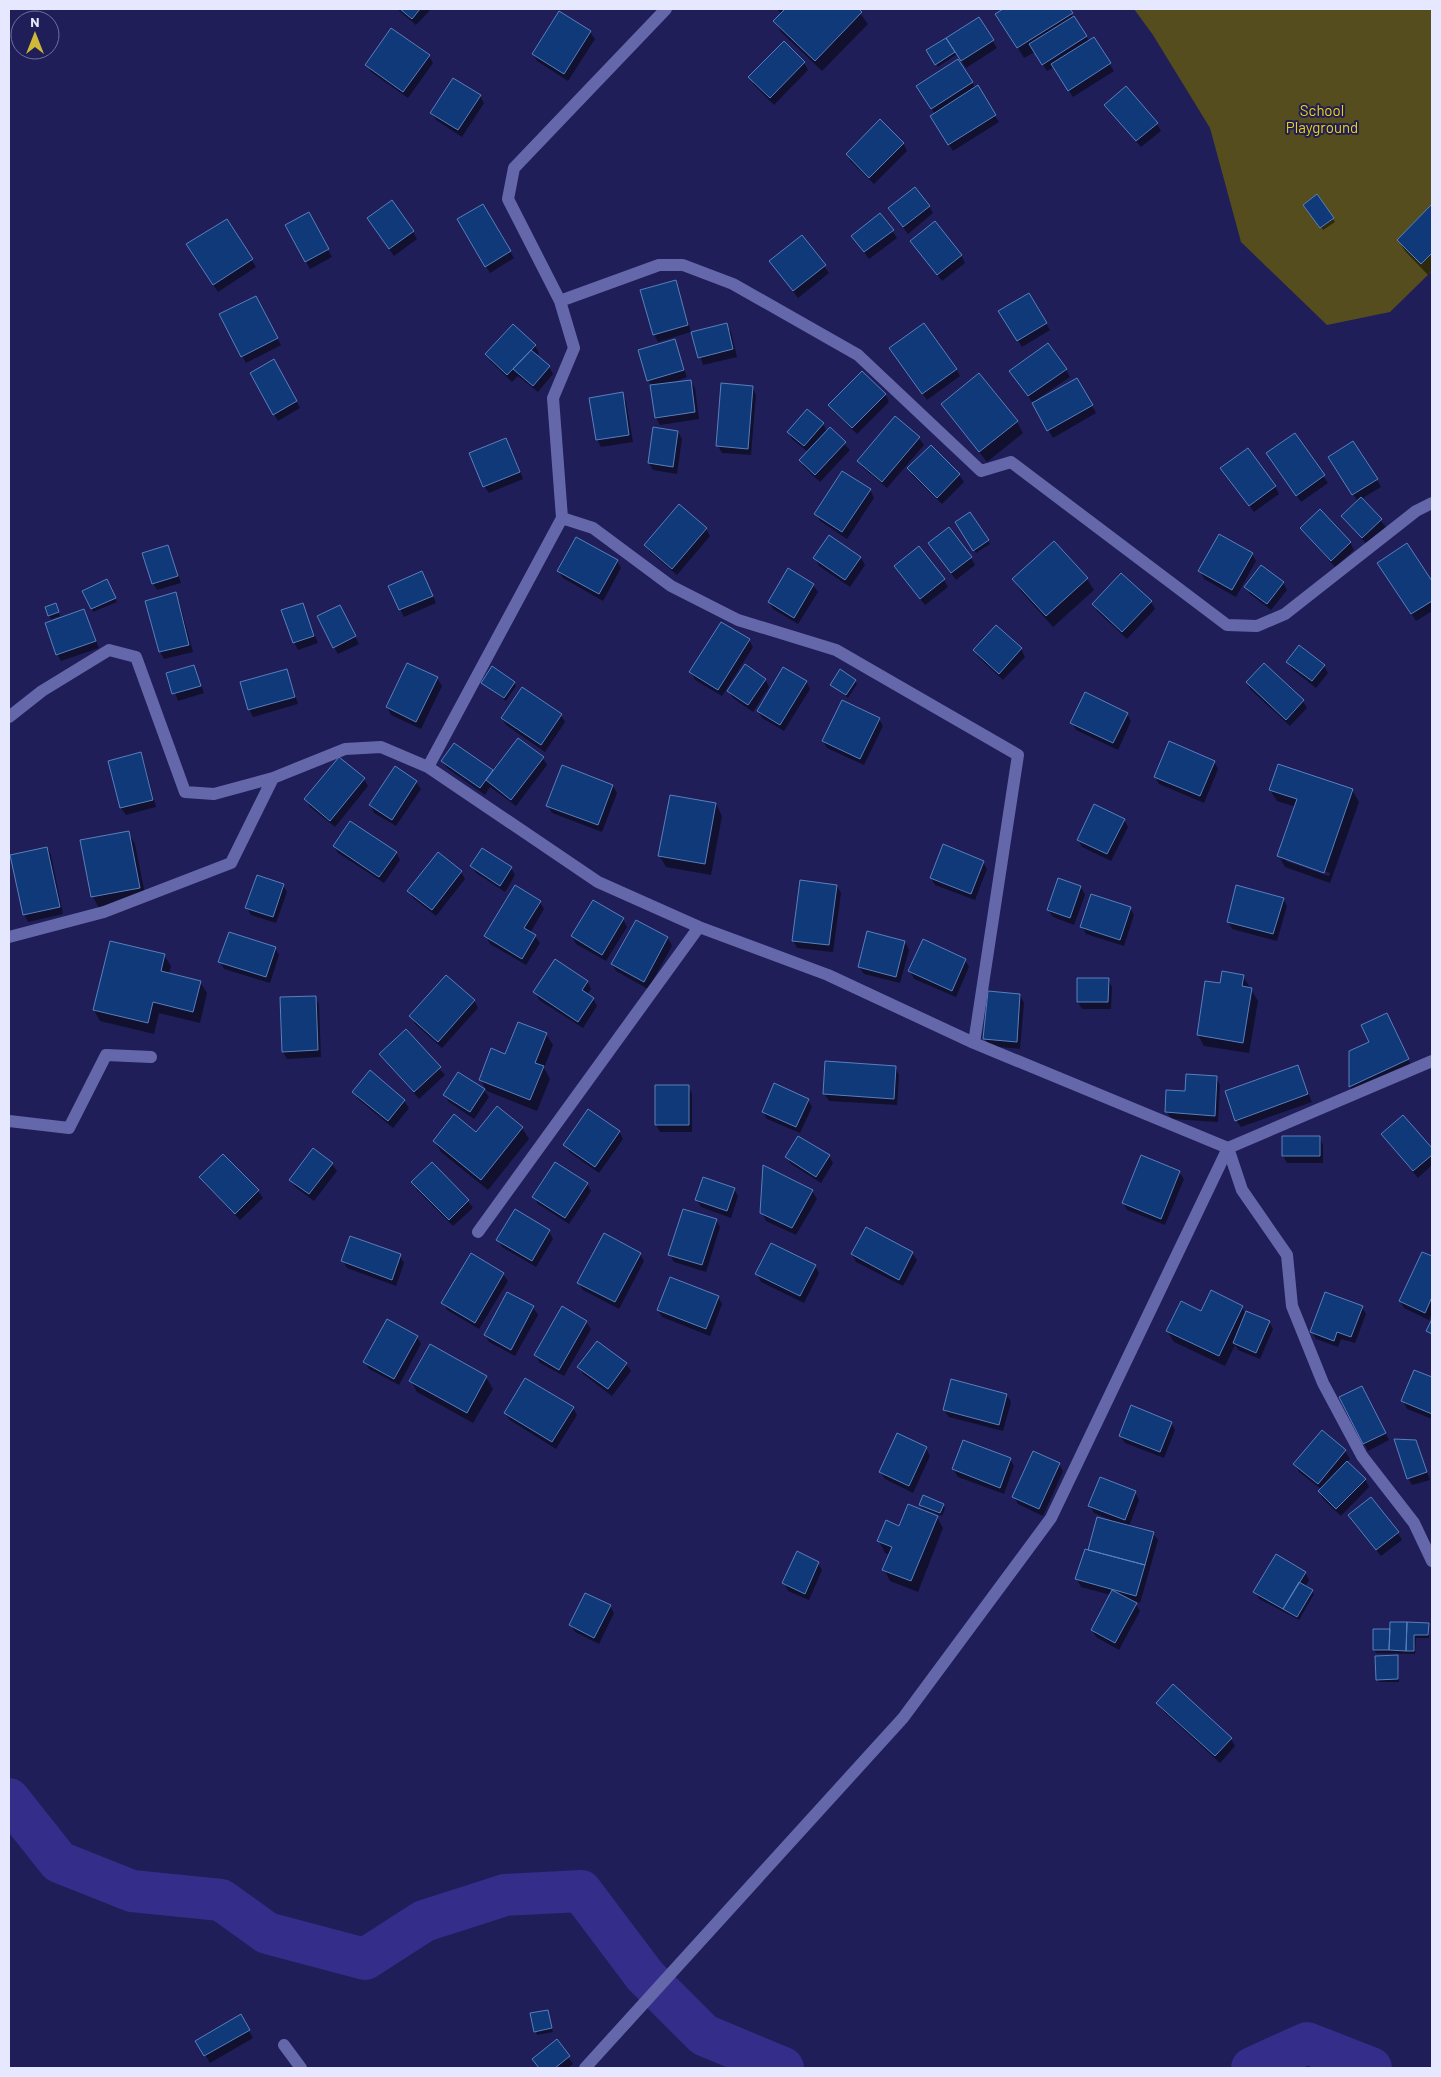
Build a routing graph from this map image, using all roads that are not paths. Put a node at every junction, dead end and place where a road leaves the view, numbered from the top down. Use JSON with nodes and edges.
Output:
{"nodes":[{"id":1,"x":666,"y":9,"type":"edge"},
{"id":2,"x":560,"y":300,"type":"junction"},
{"id":3,"x":1432,"y":503,"type":"edge"},
{"id":4,"x":562,"y":518,"type":"junction"},
{"id":5,"x":9,"y":717,"type":"edge"},
{"id":6,"x":428,"y":767,"type":"junction"},
{"id":7,"x":273,"y":778,"type":"junction"},
{"id":8,"x":699,"y":927,"type":"junction"},
{"id":9,"x":9,"y":937,"type":"edge"},
{"id":10,"x":974,"y":1043,"type":"junction"},
{"id":11,"x":151,"y":1057,"type":"dead end"},
{"id":12,"x":1432,"y":1061,"type":"edge"},
{"id":13,"x":9,"y":1121,"type":"edge"},
{"id":14,"x":1228,"y":1148,"type":"junction"},
{"id":15,"x":478,"y":1232,"type":"dead end"},
{"id":16,"x":1432,"y":1561,"type":"edge"},
{"id":17,"x":284,"y":2045,"type":"dead end"},
{"id":18,"x":301,"y":2068,"type":"edge"},
{"id":19,"x":585,"y":2068,"type":"edge"}],
"edges":[{"from":1,"to":2,"type":"street"},
{"from":2,"to":3,"type":"street"},
{"from":2,"to":4,"type":"street"},
{"from":4,"to":6,"type":"street"},
{"from":4,"to":10,"type":"street"},
{"from":5,"to":7,"type":"street"},
{"from":6,"to":7,"type":"street"},
{"from":6,"to":8,"type":"street"},
{"from":7,"to":9,"type":"street"},
{"from":8,"to":10,"type":"street"},
{"from":8,"to":15,"type":"street"},
{"from":10,"to":14,"type":"street"},
{"from":11,"to":13,"type":"street"},
{"from":12,"to":14,"type":"street"},
{"from":14,"to":16,"type":"street"},
{"from":14,"to":19,"type":"street"},
{"from":17,"to":18,"type":"street"}]}
